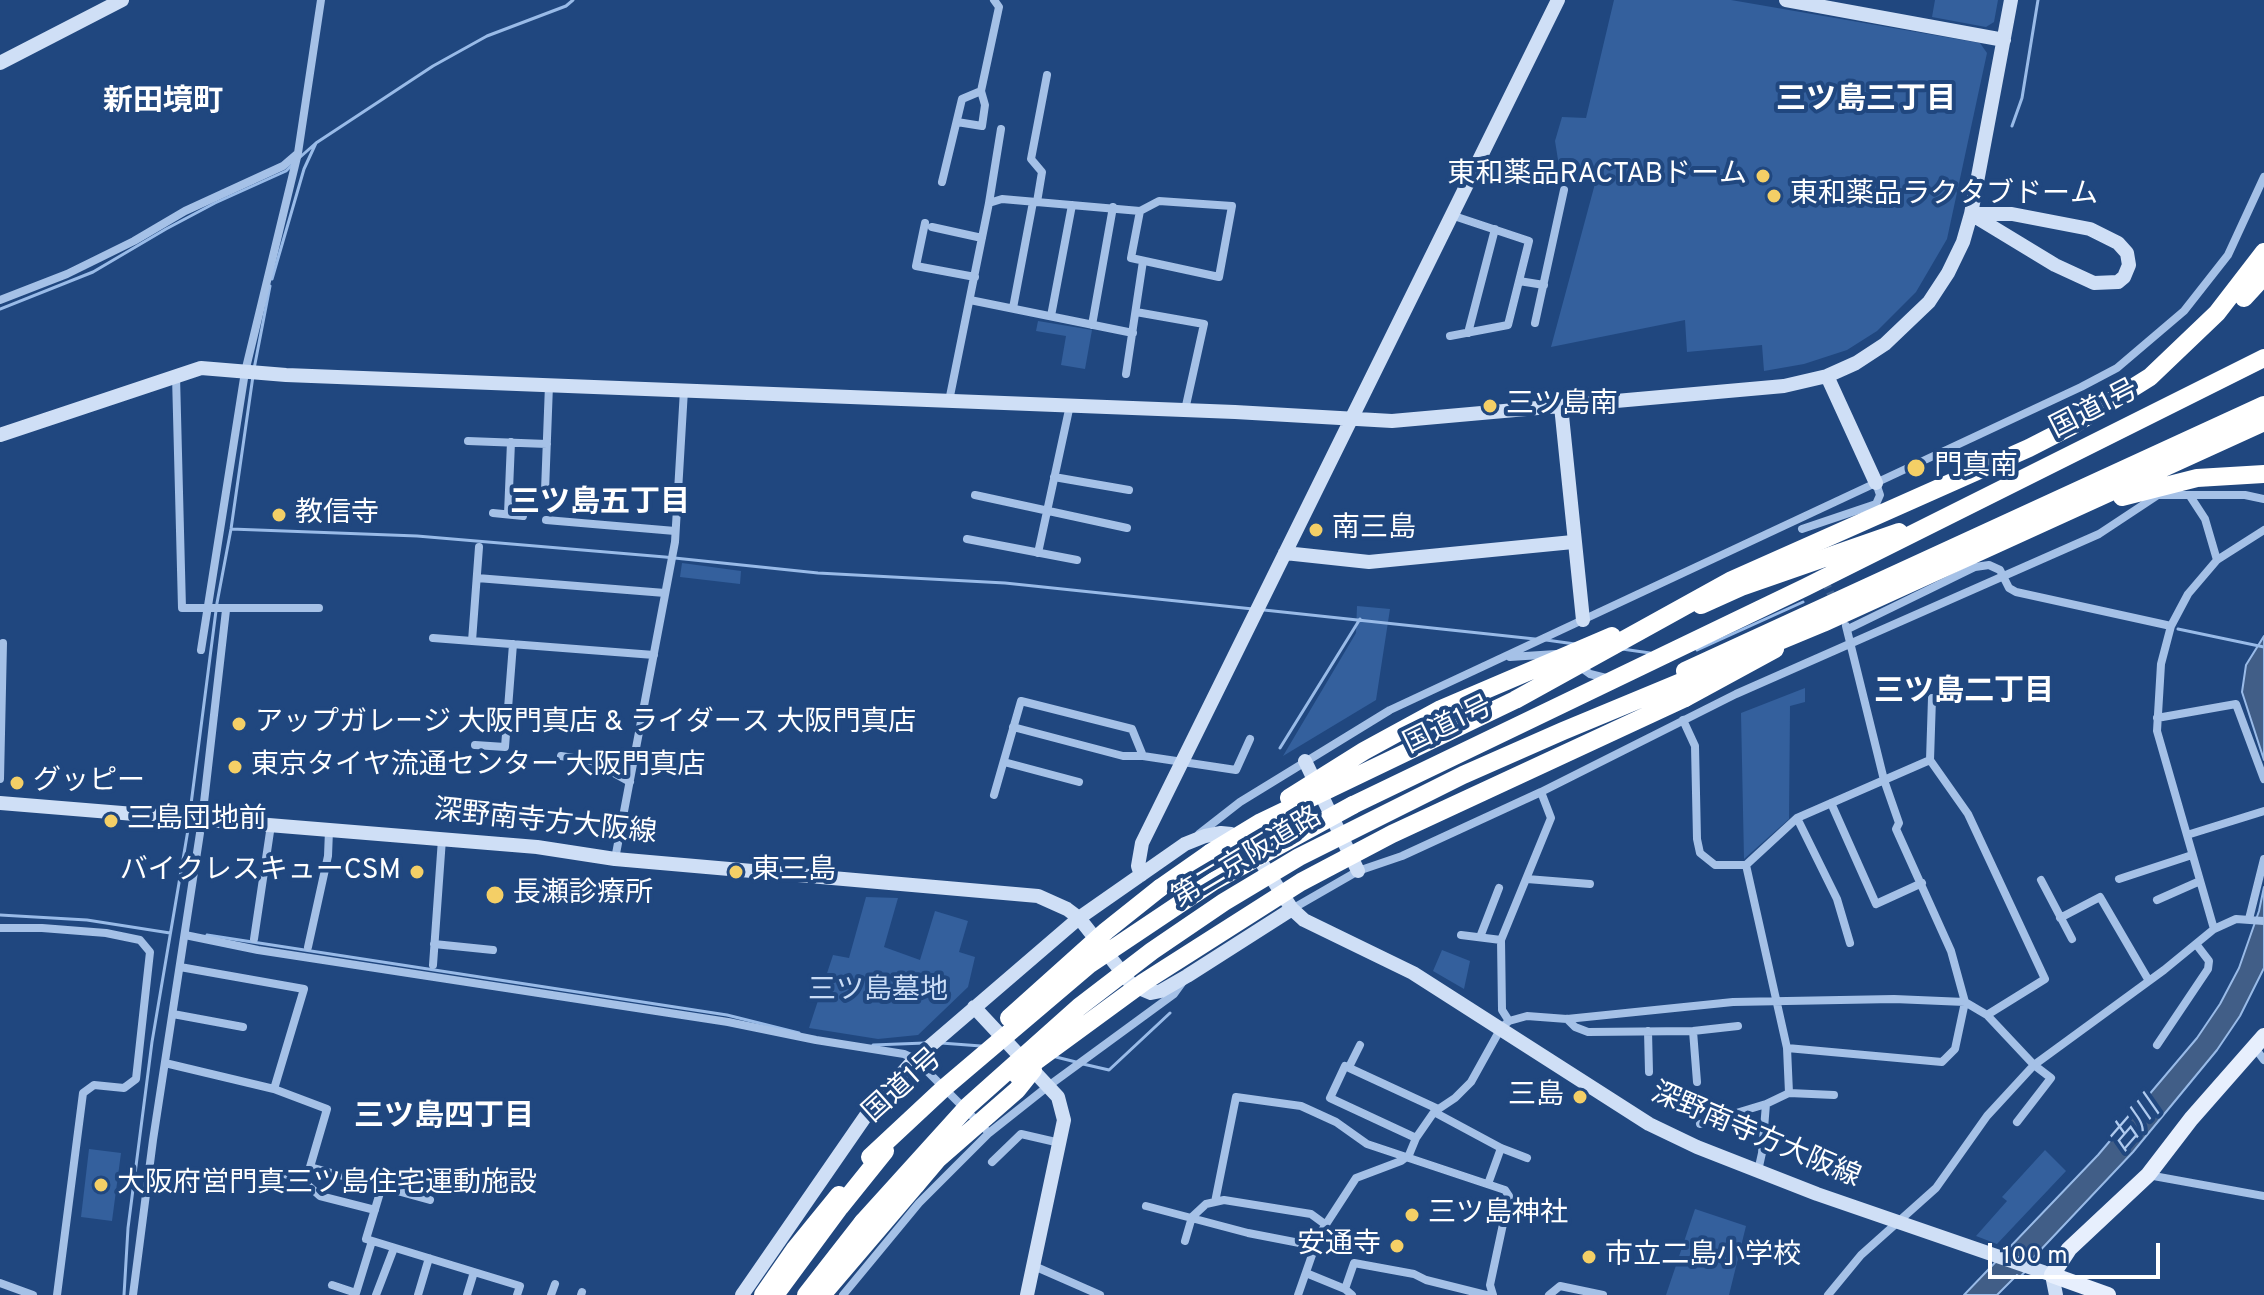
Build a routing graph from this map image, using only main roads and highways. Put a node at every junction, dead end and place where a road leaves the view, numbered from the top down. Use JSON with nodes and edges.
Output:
{"nodes":[{"id":1,"x":2264,"y":252,"type":"edge"},
{"id":2,"x":2264,"y":276,"type":"edge"},
{"id":3,"x":2264,"y":358,"type":"edge"},
{"id":4,"x":2150,"y":377,"type":"junction"},
{"id":5,"x":2264,"y":405,"type":"edge"},
{"id":6,"x":2264,"y":422,"type":"edge"},
{"id":7,"x":2264,"y":474,"type":"edge"},
{"id":8,"x":1940,"y":521,"type":"junction"},
{"id":9,"x":1959,"y":561,"type":"junction"},
{"id":10,"x":1853,"y":596,"type":"junction"},
{"id":11,"x":1356,"y":813,"type":"junction"},
{"id":12,"x":1210,"y":853,"type":"junction"},
{"id":13,"x":2261,"y":1048,"type":"edge"},
{"id":14,"x":863,"y":1222,"type":"junction"},
{"id":15,"x":763,"y":1295,"type":"edge"},
{"id":16,"x":775,"y":1295,"type":"edge"},
{"id":17,"x":806,"y":1295,"type":"edge"},
{"id":18,"x":822,"y":1295,"type":"edge"},
{"id":19,"x":2108,"y":1295,"type":"edge"}],
"edges":[{"from":1,"to":4,"type":"highway","bridge":true},
{"from":2,"to":4,"type":"highway","bridge":true},
{"from":3,"to":8,"type":"highway","name":"国道1号"},
{"from":4,"to":12,"type":"highway","bridge":true},
{"from":5,"to":10,"type":"highway","name":"国道1号"},
{"from":6,"to":9,"type":"highway","bridge":true},
{"from":7,"to":9,"type":"highway","bridge":true},
{"from":8,"to":11,"type":"highway","name":"国道1号"},
{"from":8,"to":12,"type":"highway","bridge":true},
{"from":9,"to":14,"type":"highway","name":"第二京阪道路","bridge":true},
{"from":10,"to":11,"type":"highway","name":"国道1号"},
{"from":10,"to":14,"type":"highway","bridge":true},
{"from":11,"to":15,"type":"highway","name":"国道1号","bridge":true},
{"from":11,"to":18,"type":"highway","name":"国道1号","bridge":true},
{"from":12,"to":16,"type":"highway","name":"第二京阪道路","bridge":true},
{"from":13,"to":19,"type":"main road"},
{"from":14,"to":17,"type":"highway","name":"第二京阪道路"}]}
